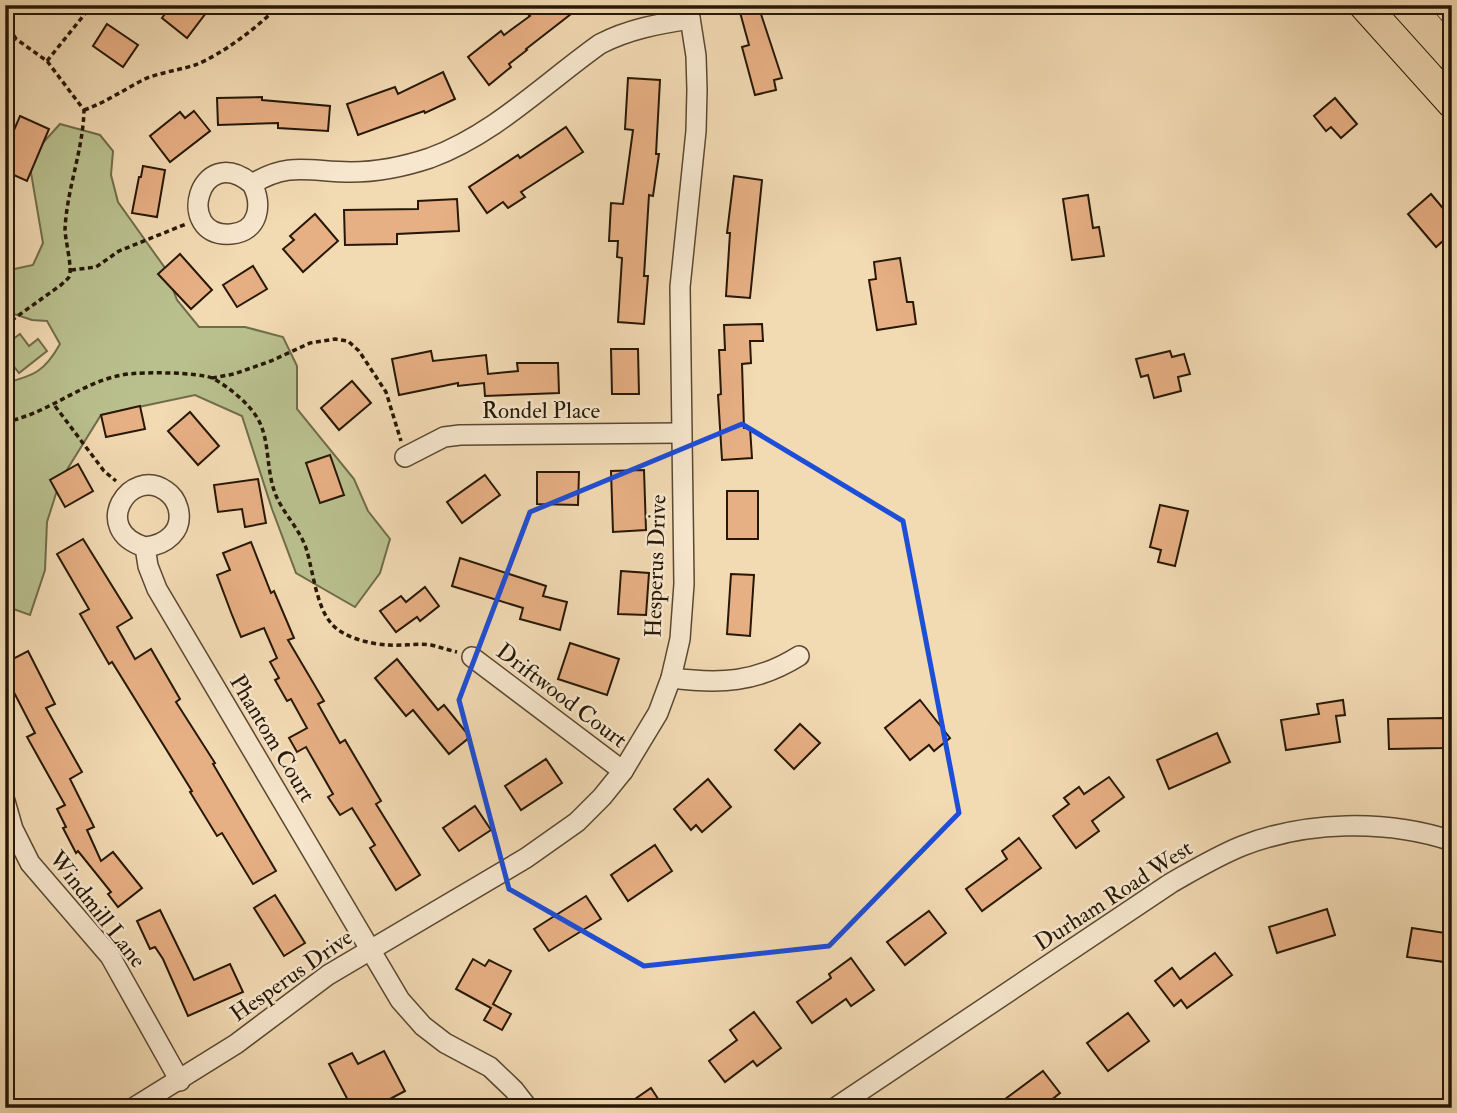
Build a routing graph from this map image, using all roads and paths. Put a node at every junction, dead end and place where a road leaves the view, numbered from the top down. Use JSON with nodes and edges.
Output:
{"nodes":[{"id":1,"x":92,"y":5,"type":"edge"},
{"id":2,"x":279,"y":5,"type":"edge"},
{"id":3,"x":1364,"y":5,"type":"edge"},
{"id":4,"x":1436,"y":5,"type":"edge"},
{"id":5,"x":689,"y":12,"type":"edge"},
{"id":6,"x":5,"y":22,"type":"edge"},
{"id":7,"x":1452,"y":24,"type":"edge"},
{"id":8,"x":47,"y":61,"type":"junction"},
{"id":9,"x":1452,"y":103,"type":"edge"},
{"id":10,"x":84,"y":110,"type":"junction"},
{"id":11,"x":252,"y":184,"type":"junction"},
{"id":12,"x":201,"y":219,"type":"junction"},
{"id":13,"x":70,"y":270,"type":"junction"},
{"id":14,"x":5,"y":325,"type":"edge"},
{"id":15,"x":211,"y":378,"type":"junction"},
{"id":16,"x":54,"y":405,"type":"junction"},
{"id":17,"x":5,"y":422,"type":"edge"},
{"id":18,"x":681,"y":433,"type":"junction"},
{"id":19,"x":405,"y":457,"type":"joint"},
{"id":20,"x":128,"y":492,"type":"junction"},
{"id":21,"x":145,"y":547,"type":"junction"},
{"id":22,"x":799,"y":656,"type":"dead end"},
{"id":23,"x":472,"y":657,"type":"joint"},
{"id":24,"x":671,"y":678,"type":"junction"},
{"id":25,"x":623,"y":771,"type":"junction"},
{"id":26,"x":5,"y":801,"type":"edge"},
{"id":27,"x":1452,"y":841,"type":"edge"},
{"id":28,"x":370,"y":949,"type":"junction"},
{"id":29,"x":180,"y":1081,"type":"junction"},
{"id":30,"x":133,"y":1108,"type":"edge"},
{"id":31,"x":528,"y":1108,"type":"edge"},
{"id":32,"x":835,"y":1108,"type":"edge"}],
"edges":[{"from":1,"to":8,"type":"path"},
{"from":2,"to":10,"type":"path"},
{"from":3,"to":9,"type":"main road"},
{"from":4,"to":7,"type":"lane"},
{"from":5,"to":11,"type":"street"},
{"from":5,"to":18,"type":"street","name":"Hesperus Drive"},
{"from":6,"to":8,"type":"path"},
{"from":8,"to":10,"type":"path"},
{"from":10,"to":13,"type":"path"},
{"from":11,"to":12,"type":"street"},
{"from":11,"to":12,"type":"street"},
{"from":12,"to":13,"type":"path"},
{"from":13,"to":14,"type":"path"},
{"from":15,"to":16,"type":"path"},
{"from":15,"to":19,"type":"path"},
{"from":15,"to":23,"type":"path"},
{"from":16,"to":17,"type":"path"},
{"from":16,"to":20,"type":"path"},
{"from":18,"to":19,"type":"street","name":"Rondel Place"},
{"from":18,"to":24,"type":"street","name":"Hesperus Drive"},
{"from":20,"to":21,"type":"street"},
{"from":20,"to":21,"type":"street"},
{"from":21,"to":28,"type":"street","name":"Phantom Court"},
{"from":22,"to":24,"type":"street"},
{"from":23,"to":25,"type":"street","name":"Driftwood Court"},
{"from":24,"to":25,"type":"street","name":"Hesperus Drive"},
{"from":25,"to":28,"type":"street","name":"Hesperus Drive"},
{"from":26,"to":29,"type":"street","name":"Windmill Lane"},
{"from":27,"to":32,"type":"street","name":"Durham Road West"},
{"from":28,"to":29,"type":"street","name":"Hesperus Drive"},
{"from":28,"to":31,"type":"street","name":"Phantom Court"},
{"from":29,"to":30,"type":"street","name":"Hesperus Drive"}]}
